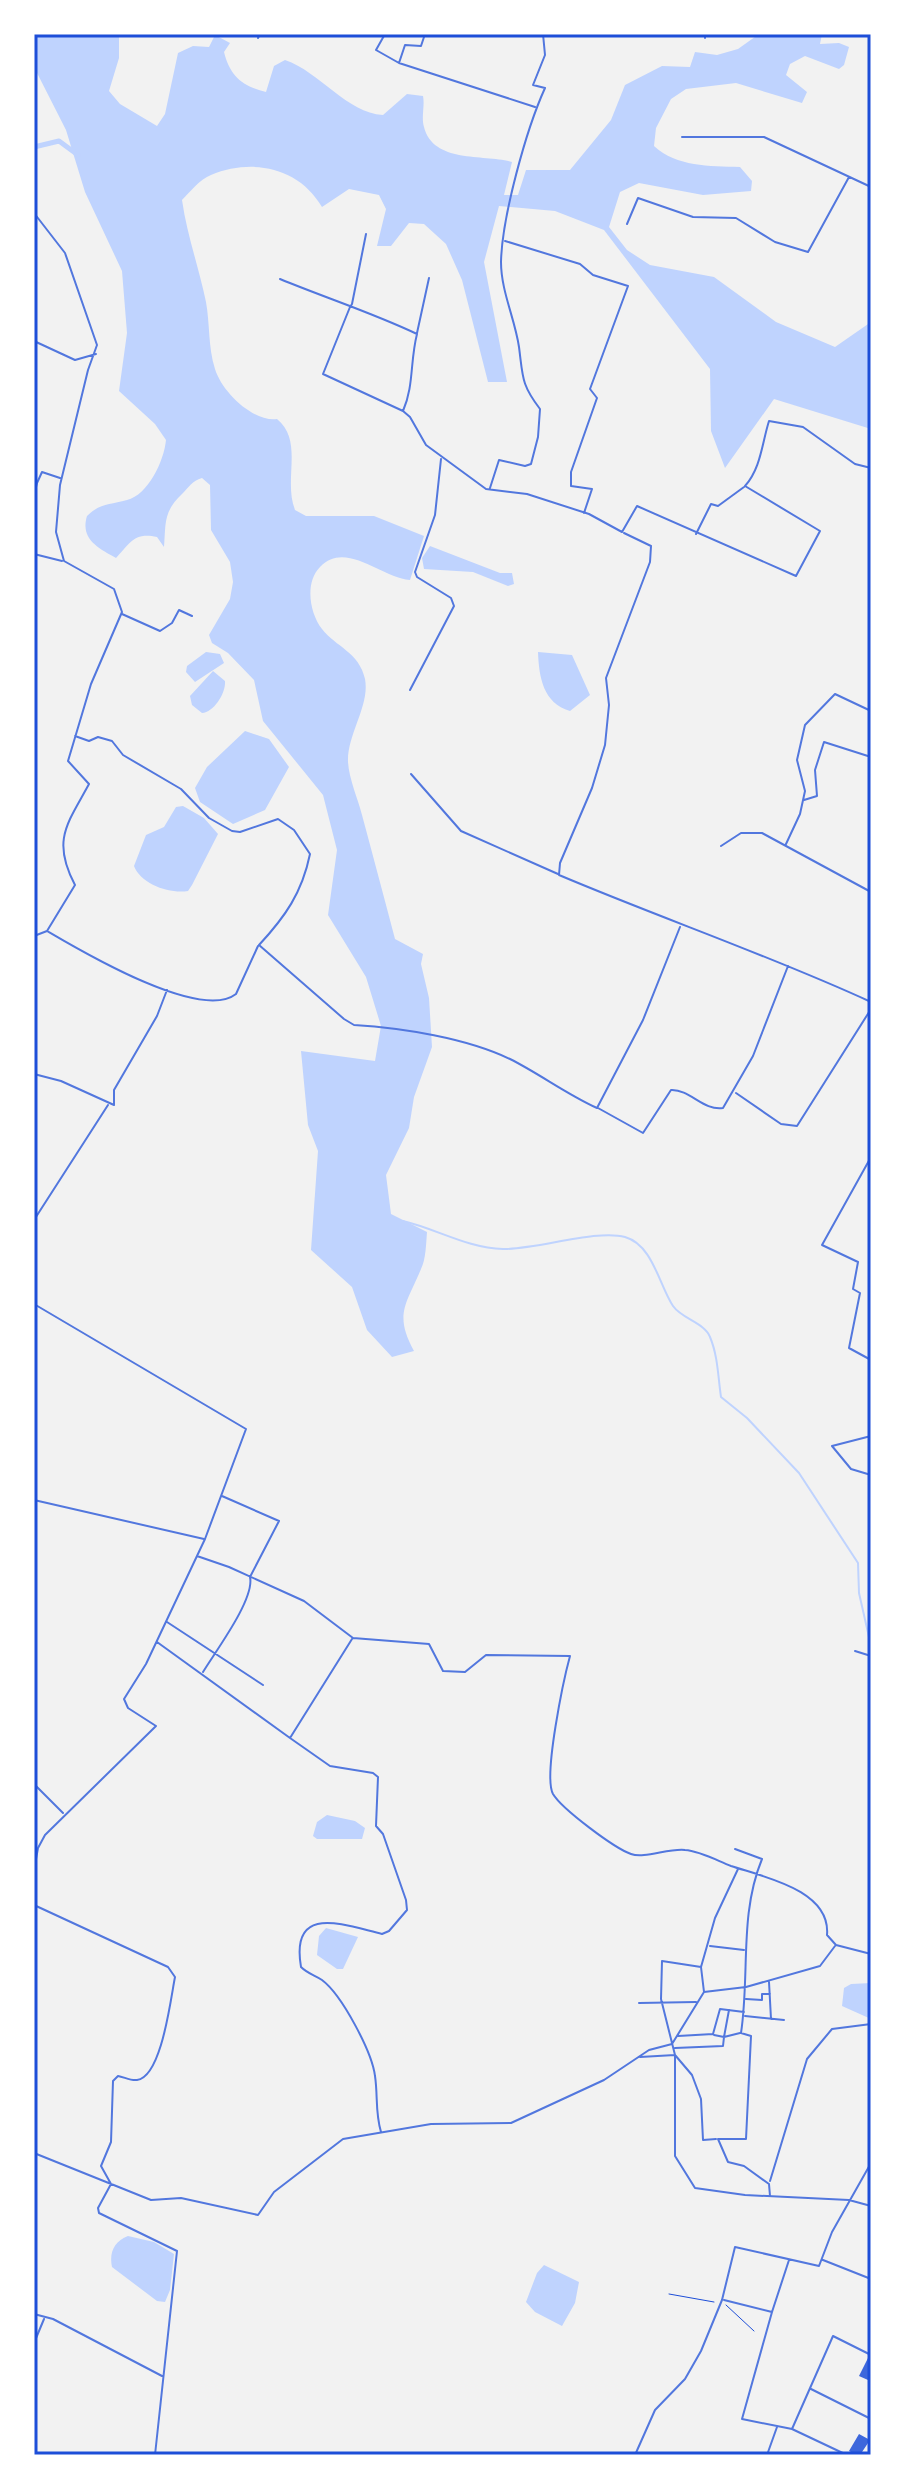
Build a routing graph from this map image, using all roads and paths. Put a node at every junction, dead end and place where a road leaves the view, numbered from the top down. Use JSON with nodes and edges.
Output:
{"nodes":[{"id":1,"x":385,"y":34,"type":"edge"},
{"id":2,"x":425,"y":34,"type":"edge"},
{"id":3,"x":543,"y":34,"type":"edge"},
{"id":4,"x":399,"y":63,"type":"junction"},
{"id":5,"x":536,"y":107,"type":"junction"},
{"id":6,"x":682,"y":137,"type":"dead end"},
{"id":7,"x":849,"y":177,"type":"junction"},
{"id":8,"x":871,"y":187,"type":"edge"},
{"id":9,"x":34,"y":213,"type":"edge"},
{"id":10,"x":627,"y":224,"type":"dead end"},
{"id":11,"x":366,"y":234,"type":"dead end"},
{"id":12,"x":503,"y":241,"type":"junction"},
{"id":13,"x":429,"y":278,"type":"dead end"},
{"id":14,"x":280,"y":279,"type":"dead end"},
{"id":15,"x":350,"y":307,"type":"junction"},
{"id":16,"x":417,"y":334,"type":"junction"},
{"id":17,"x":34,"y":341,"type":"edge"},
{"id":18,"x":97,"y":353,"type":"junction"},
{"id":19,"x":403,"y":411,"type":"junction"},
{"id":20,"x":441,"y":458,"type":"junction"},
{"id":21,"x":871,"y":468,"type":"edge"},
{"id":22,"x":61,"y":478,"type":"junction"},
{"id":23,"x":36,"y":483,"type":"edge"},
{"id":24,"x":745,"y":486,"type":"junction"},
{"id":25,"x":489,"y":490,"type":"junction"},
{"id":26,"x":34,"y":495,"type":"edge"},
{"id":27,"x":584,"y":513,"type":"junction"},
{"id":28,"x":622,"y":532,"type":"junction"},
{"id":29,"x":696,"y":534,"type":"junction"},
{"id":30,"x":34,"y":554,"type":"edge"},
{"id":31,"x":64,"y":561,"type":"junction"},
{"id":32,"x":121,"y":614,"type":"junction"},
{"id":33,"x":192,"y":616,"type":"dead end"},
{"id":34,"x":410,"y":690,"type":"dead end"},
{"id":35,"x":871,"y":711,"type":"edge"},
{"id":36,"x":75,"y":736,"type":"junction"},
{"id":37,"x":871,"y":757,"type":"edge"},
{"id":38,"x":411,"y":774,"type":"dead end"},
{"id":39,"x":803,"y":801,"type":"junction"},
{"id":40,"x":786,"y":844,"type":"junction"},
{"id":41,"x":721,"y":846,"type":"dead end"},
{"id":42,"x":559,"y":875,"type":"junction"},
{"id":43,"x":871,"y":892,"type":"edge"},
{"id":44,"x":680,"y":927,"type":"junction"},
{"id":45,"x":47,"y":931,"type":"junction"},
{"id":46,"x":34,"y":936,"type":"edge"},
{"id":47,"x":259,"y":945,"type":"junction"},
{"id":48,"x":789,"y":964,"type":"junction"},
{"id":49,"x":167,"y":989,"type":"junction"},
{"id":50,"x":871,"y":1002,"type":"edge"},
{"id":51,"x":871,"y":1009,"type":"edge"},
{"id":52,"x":34,"y":1074,"type":"edge"},
{"id":53,"x":735,"y":1093,"type":"junction"},
{"id":54,"x":108,"y":1104,"type":"junction"},
{"id":55,"x":597,"y":1108,"type":"junction"},
{"id":56,"x":871,"y":1157,"type":"edge"},
{"id":57,"x":34,"y":1220,"type":"edge"},
{"id":58,"x":34,"y":1304,"type":"edge"},
{"id":59,"x":871,"y":1360,"type":"edge"},
{"id":60,"x":871,"y":1436,"type":"edge"},
{"id":61,"x":871,"y":1475,"type":"edge"},
{"id":62,"x":222,"y":1496,"type":"junction"},
{"id":63,"x":34,"y":1500,"type":"edge"},
{"id":64,"x":205,"y":1539,"type":"junction"},
{"id":65,"x":197,"y":1556,"type":"junction"},
{"id":66,"x":250,"y":1577,"type":"junction"},
{"id":67,"x":167,"y":1622,"type":"junction"},
{"id":68,"x":353,"y":1638,"type":"junction"},
{"id":69,"x":157,"y":1642,"type":"junction"},
{"id":70,"x":855,"y":1651,"type":"dead end"},
{"id":71,"x":215,"y":1653,"type":"junction"},
{"id":72,"x":871,"y":1656,"type":"edge"},
{"id":73,"x":203,"y":1673,"type":"junction"},
{"id":74,"x":263,"y":1685,"type":"dead end"},
{"id":75,"x":290,"y":1738,"type":"junction"},
{"id":76,"x":34,"y":1784,"type":"edge"},
{"id":77,"x":63,"y":1814,"type":"junction"},
{"id":78,"x":735,"y":1849,"type":"dead end"},
{"id":79,"x":738,"y":1868,"type":"junction"},
{"id":80,"x":34,"y":1870,"type":"edge"},
{"id":81,"x":756,"y":1874,"type":"junction"},
{"id":82,"x":34,"y":1905,"type":"edge"},
{"id":83,"x":836,"y":1945,"type":"junction"},
{"id":84,"x":708,"y":1946,"type":"junction"},
{"id":85,"x":745,"y":1950,"type":"junction"},
{"id":86,"x":871,"y":1954,"type":"edge"},
{"id":87,"x":701,"y":1967,"type":"junction"},
{"id":88,"x":769,"y":1980,"type":"junction"},
{"id":89,"x":746,"y":1987,"type":"junction"},
{"id":90,"x":704,"y":1992,"type":"junction"},
{"id":91,"x":770,"y":1994,"type":"junction"},
{"id":92,"x":745,"y":1999,"type":"junction"},
{"id":93,"x":697,"y":2002,"type":"junction"},
{"id":94,"x":639,"y":2003,"type":"dead end"},
{"id":95,"x":662,"y":2003,"type":"junction"},
{"id":96,"x":729,"y":2010,"type":"junction"},
{"id":97,"x":744,"y":2014,"type":"junction"},
{"id":98,"x":771,"y":2019,"type":"junction"},
{"id":99,"x":784,"y":2020,"type":"dead end"},
{"id":100,"x":871,"y":2024,"type":"edge"},
{"id":101,"x":741,"y":2033,"type":"junction"},
{"id":102,"x":713,"y":2034,"type":"junction"},
{"id":103,"x":676,"y":2036,"type":"junction"},
{"id":104,"x":724,"y":2037,"type":"junction"},
{"id":105,"x":672,"y":2046,"type":"junction"},
{"id":106,"x":675,"y":2055,"type":"junction"},
{"id":107,"x":639,"y":2057,"type":"junction"},
{"id":108,"x":381,"y":2132,"type":"junction"},
{"id":109,"x":718,"y":2139,"type":"junction"},
{"id":110,"x":34,"y":2153,"type":"edge"},
{"id":111,"x":871,"y":2163,"type":"edge"},
{"id":112,"x":111,"y":2184,"type":"junction"},
{"id":113,"x":769,"y":2184,"type":"junction"},
{"id":114,"x":770,"y":2196,"type":"junction"},
{"id":115,"x":849,"y":2200,"type":"junction"},
{"id":116,"x":871,"y":2206,"type":"edge"},
{"id":117,"x":789,"y":2260,"type":"junction"},
{"id":118,"x":822,"y":2260,"type":"junction"},
{"id":119,"x":871,"y":2279,"type":"edge"},
{"id":120,"x":722,"y":2300,"type":"junction"},
{"id":121,"x":772,"y":2312,"type":"junction"},
{"id":122,"x":34,"y":2314,"type":"edge"},
{"id":123,"x":45,"y":2318,"type":"junction"},
{"id":124,"x":34,"y":2343,"type":"edge"},
{"id":125,"x":871,"y":2355,"type":"edge"},
{"id":126,"x":162,"y":2376,"type":"junction"},
{"id":127,"x":811,"y":2389,"type":"junction"},
{"id":128,"x":871,"y":2419,"type":"edge"},
{"id":129,"x":777,"y":2426,"type":"junction"},
{"id":130,"x":792,"y":2429,"type":"junction"},
{"id":131,"x":155,"y":2455,"type":"edge"},
{"id":132,"x":635,"y":2455,"type":"edge"},
{"id":133,"x":767,"y":2455,"type":"edge"},
{"id":134,"x":847,"y":2455,"type":"edge"}],
"edges":[{"from":1,"to":4,"type":"street"},
{"from":2,"to":4,"type":"street"},
{"from":3,"to":5,"type":"street"},
{"from":4,"to":5,"type":"street"},
{"from":5,"to":12,"type":"street"},
{"from":6,"to":7,"type":"street"},
{"from":7,"to":8,"type":"street"},
{"from":7,"to":10,"type":"street"},
{"from":9,"to":18,"type":"street"},
{"from":11,"to":15,"type":"street"},
{"from":12,"to":25,"type":"street"},
{"from":12,"to":27,"type":"street"},
{"from":13,"to":16,"type":"street"},
{"from":14,"to":15,"type":"street"},
{"from":15,"to":16,"type":"street"},
{"from":15,"to":19,"type":"street"},
{"from":16,"to":19,"type":"street"},
{"from":17,"to":18,"type":"street"},
{"from":18,"to":22,"type":"street"},
{"from":19,"to":20,"type":"street"},
{"from":20,"to":25,"type":"street"},
{"from":20,"to":34,"type":"street"},
{"from":21,"to":24,"type":"street"},
{"from":22,"to":23,"type":"street"},
{"from":22,"to":31,"type":"street"},
{"from":23,"to":26,"type":"street"},
{"from":24,"to":29,"type":"street"},
{"from":24,"to":29,"type":"street"},
{"from":25,"to":27,"type":"street"},
{"from":27,"to":28,"type":"street"},
{"from":28,"to":29,"type":"street"},
{"from":28,"to":42,"type":"street"},
{"from":30,"to":31,"type":"street"},
{"from":31,"to":32,"type":"street"},
{"from":32,"to":33,"type":"street"},
{"from":32,"to":36,"type":"street"},
{"from":35,"to":39,"type":"street"},
{"from":36,"to":45,"type":"street"},
{"from":36,"to":47,"type":"street"},
{"from":37,"to":39,"type":"street"},
{"from":38,"to":42,"type":"street"},
{"from":39,"to":40,"type":"street"},
{"from":40,"to":41,"type":"street"},
{"from":40,"to":43,"type":"street"},
{"from":42,"to":44,"type":"street"},
{"from":44,"to":48,"type":"street"},
{"from":44,"to":55,"type":"street"},
{"from":45,"to":46,"type":"street"},
{"from":45,"to":49,"type":"street"},
{"from":47,"to":49,"type":"street"},
{"from":47,"to":55,"type":"street"},
{"from":48,"to":50,"type":"street"},
{"from":48,"to":53,"type":"street"},
{"from":49,"to":54,"type":"street"},
{"from":51,"to":53,"type":"street"},
{"from":52,"to":54,"type":"street"},
{"from":53,"to":55,"type":"street"},
{"from":54,"to":57,"type":"street"},
{"from":56,"to":59,"type":"street"},
{"from":58,"to":62,"type":"street"},
{"from":60,"to":61,"type":"street"},
{"from":62,"to":64,"type":"street"},
{"from":62,"to":66,"type":"street"},
{"from":63,"to":64,"type":"street"},
{"from":64,"to":65,"type":"street"},
{"from":65,"to":66,"type":"street"},
{"from":65,"to":67,"type":"street"},
{"from":66,"to":68,"type":"street"},
{"from":66,"to":71,"type":"street"},
{"from":67,"to":69,"type":"street"},
{"from":67,"to":71,"type":"street"},
{"from":68,"to":75,"type":"street"},
{"from":68,"to":79,"type":"street"},
{"from":69,"to":73,"type":"street"},
{"from":69,"to":77,"type":"street"},
{"from":70,"to":72,"type":"street"},
{"from":71,"to":73,"type":"street"},
{"from":71,"to":74,"type":"street"},
{"from":73,"to":75,"type":"street"},
{"from":75,"to":108,"type":"street"},
{"from":76,"to":77,"type":"street"},
{"from":77,"to":80,"type":"street"},
{"from":78,"to":81,"type":"street"},
{"from":79,"to":81,"type":"street"},
{"from":79,"to":84,"type":"street"},
{"from":81,"to":83,"type":"street"},
{"from":81,"to":85,"type":"street"},
{"from":82,"to":112,"type":"street"},
{"from":83,"to":86,"type":"street"},
{"from":83,"to":88,"type":"street"},
{"from":84,"to":85,"type":"street"},
{"from":84,"to":87,"type":"street"},
{"from":85,"to":89,"type":"street"},
{"from":87,"to":90,"type":"street"},
{"from":87,"to":95,"type":"street"},
{"from":88,"to":89,"type":"street"},
{"from":88,"to":91,"type":"street"},
{"from":89,"to":90,"type":"street"},
{"from":89,"to":92,"type":"street"},
{"from":90,"to":93,"type":"street"},
{"from":91,"to":92,"type":"street"},
{"from":91,"to":98,"type":"street"},
{"from":92,"to":97,"type":"street"},
{"from":93,"to":95,"type":"street"},
{"from":93,"to":103,"type":"street"},
{"from":94,"to":95,"type":"street"},
{"from":95,"to":105,"type":"street"},
{"from":96,"to":97,"type":"street"},
{"from":96,"to":102,"type":"street"},
{"from":96,"to":104,"type":"street"},
{"from":97,"to":98,"type":"street"},
{"from":97,"to":101,"type":"street"},
{"from":98,"to":99,"type":"street"},
{"from":100,"to":113,"type":"street"},
{"from":101,"to":104,"type":"street"},
{"from":101,"to":109,"type":"street"},
{"from":102,"to":103,"type":"street"},
{"from":102,"to":104,"type":"street"},
{"from":103,"to":105,"type":"street"},
{"from":104,"to":105,"type":"street"},
{"from":105,"to":106,"type":"street"},
{"from":105,"to":107,"type":"street"},
{"from":106,"to":107,"type":"street"},
{"from":106,"to":109,"type":"street"},
{"from":106,"to":114,"type":"street"},
{"from":107,"to":108,"type":"street"},
{"from":108,"to":112,"type":"street"},
{"from":109,"to":113,"type":"street"},
{"from":110,"to":112,"type":"street"},
{"from":111,"to":115,"type":"street"},
{"from":112,"to":126,"type":"street"},
{"from":113,"to":114,"type":"street"},
{"from":114,"to":115,"type":"street"},
{"from":115,"to":116,"type":"street"},
{"from":115,"to":118,"type":"street"},
{"from":117,"to":118,"type":"street"},
{"from":117,"to":120,"type":"street"},
{"from":117,"to":121,"type":"street"},
{"from":118,"to":119,"type":"street"},
{"from":120,"to":121,"type":"street"},
{"from":120,"to":132,"type":"street"},
{"from":121,"to":129,"type":"street"},
{"from":122,"to":123,"type":"street"},
{"from":123,"to":124,"type":"street"},
{"from":123,"to":126,"type":"street"},
{"from":125,"to":127,"type":"street"},
{"from":126,"to":131,"type":"street"},
{"from":127,"to":128,"type":"street"},
{"from":127,"to":130,"type":"street"},
{"from":129,"to":130,"type":"street"},
{"from":129,"to":133,"type":"street"},
{"from":130,"to":134,"type":"street"}]}
